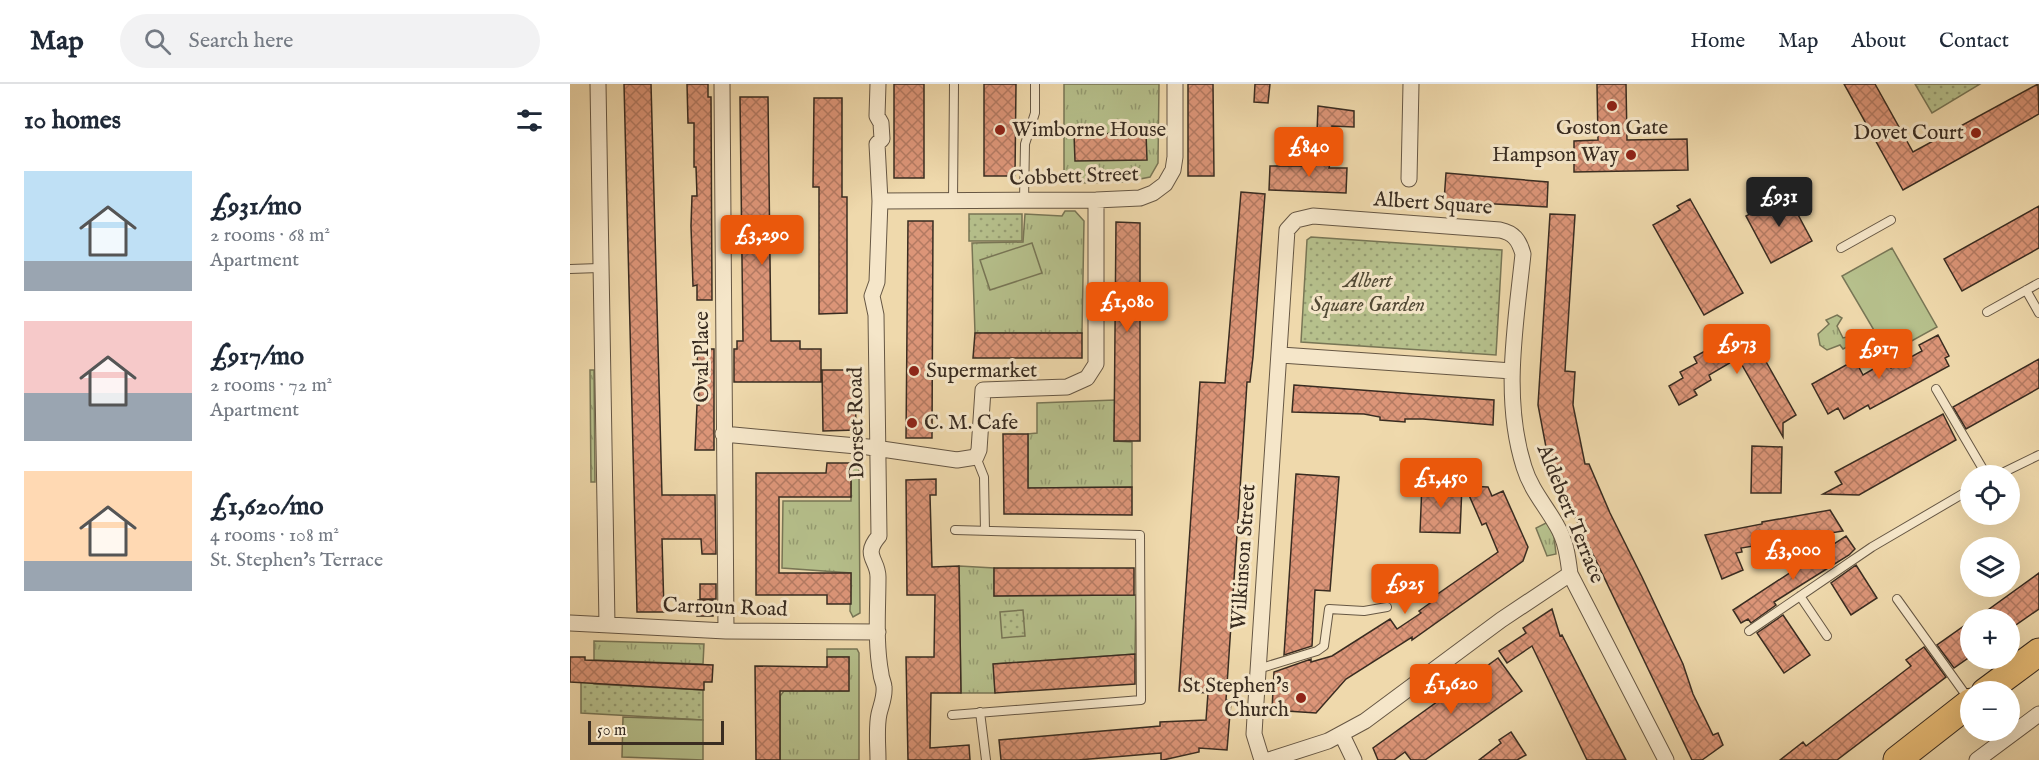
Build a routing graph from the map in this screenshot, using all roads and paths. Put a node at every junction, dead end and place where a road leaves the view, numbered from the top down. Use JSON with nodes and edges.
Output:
{"nodes":[{"id":1,"x":598,"y":84,"type":"edge"},
{"id":2,"x":722,"y":84,"type":"edge"},
{"id":3,"x":878,"y":84,"type":"edge"},
{"id":4,"x":954,"y":84,"type":"edge"},
{"id":5,"x":1035,"y":84,"type":"edge"},
{"id":6,"x":1175,"y":84,"type":"edge"},
{"id":7,"x":1411,"y":84,"type":"edge"},
{"id":8,"x":1409,"y":179,"type":"dead end"},
{"id":9,"x":953,"y":200,"type":"junction"},
{"id":10,"x":1024,"y":200,"type":"junction"},
{"id":11,"x":1096,"y":200,"type":"junction"},
{"id":12,"x":880,"y":201,"type":"junction"},
{"id":13,"x":1891,"y":220,"type":"dead end"},
{"id":14,"x":1841,"y":248,"type":"dead end"},
{"id":15,"x":599,"y":268,"type":"junction"},
{"id":16,"x":570,"y":269,"type":"edge"},
{"id":17,"x":2039,"y":283,"type":"edge"},
{"id":18,"x":2026,"y":290,"type":"junction"},
{"id":19,"x":1987,"y":312,"type":"dead end"},
{"id":20,"x":2039,"y":313,"type":"edge"},
{"id":21,"x":1281,"y":355,"type":"junction"},
{"id":22,"x":1512,"y":371,"type":"junction"},
{"id":23,"x":1936,"y":389,"type":"dead end"},
{"id":24,"x":723,"y":434,"type":"junction"},
{"id":25,"x":878,"y":449,"type":"junction"},
{"id":26,"x":2039,"y":455,"type":"edge"},
{"id":27,"x":976,"y":457,"type":"junction"},
{"id":28,"x":1981,"y":465,"type":"edge"},
{"id":29,"x":2019,"y":465,"type":"edge"},
{"id":30,"x":1960,"y":495,"type":"edge"},
{"id":31,"x":955,"y":530,"type":"dead end"},
{"id":32,"x":985,"y":531,"type":"junction"},
{"id":33,"x":1570,"y":574,"type":"junction"},
{"id":34,"x":1800,"y":596,"type":"junction"},
{"id":35,"x":1897,"y":599,"type":"dead end"},
{"id":36,"x":1387,"y":607,"type":"dead end"},
{"id":37,"x":570,"y":623,"type":"edge"},
{"id":38,"x":607,"y":625,"type":"junction"},
{"id":39,"x":726,"y":631,"type":"junction"},
{"id":40,"x":1749,"y":631,"type":"dead end"},
{"id":41,"x":878,"y":632,"type":"junction"},
{"id":42,"x":1827,"y":636,"type":"dead end"},
{"id":43,"x":2039,"y":652,"type":"edge"},
{"id":44,"x":1258,"y":669,"type":"junction"},
{"id":45,"x":2000,"y":681,"type":"edge"},
{"id":46,"x":1960,"y":687,"type":"edge"},
{"id":47,"x":1960,"y":711,"type":"edge"},
{"id":48,"x":980,"y":712,"type":"junction"},
{"id":49,"x":2039,"y":714,"type":"edge"},
{"id":50,"x":952,"y":715,"type":"dead end"},
{"id":51,"x":1342,"y":735,"type":"junction"},
{"id":52,"x":878,"y":760,"type":"edge"},
{"id":53,"x":986,"y":760,"type":"edge"},
{"id":54,"x":1262,"y":760,"type":"edge"},
{"id":55,"x":1269,"y":760,"type":"edge"},
{"id":56,"x":1354,"y":760,"type":"edge"},
{"id":57,"x":1666,"y":760,"type":"edge"},
{"id":58,"x":1897,"y":760,"type":"edge"},
{"id":59,"x":1977,"y":760,"type":"edge"}],
"edges":[{"from":1,"to":15,"type":"street"},
{"from":2,"to":24,"type":"street","name":"Oval Place"},
{"from":3,"to":12,"type":"street","name":"Dorset Road"},
{"from":4,"to":9,"type":"lane"},
{"from":5,"to":10,"type":"lane"},
{"from":6,"to":11,"type":"street","name":"Cobbett Street"},
{"from":7,"to":8,"type":"street","name":"Albert Square"},
{"from":9,"to":10,"type":"street","name":"Cobbett Street"},
{"from":9,"to":12,"type":"street","name":"Cobbett Street"},
{"from":10,"to":11,"type":"street","name":"Cobbett Street"},
{"from":11,"to":27,"type":"street"},
{"from":12,"to":25,"type":"street","name":"Dorset Road"},
{"from":13,"to":14,"type":"lane"},
{"from":15,"to":16,"type":"lane"},
{"from":15,"to":38,"type":"street"},
{"from":17,"to":18,"type":"lane"},
{"from":18,"to":19,"type":"lane"},
{"from":18,"to":20,"type":"lane"},
{"from":21,"to":22,"type":"street"},
{"from":21,"to":22,"type":"street","name":"Albert Square"},
{"from":21,"to":44,"type":"street","name":"Wilkinson Street"},
{"from":22,"to":33,"type":"street","name":"Aldebert Terrace"},
{"from":23,"to":28,"type":"lane"},
{"from":24,"to":25,"type":"street"},
{"from":24,"to":39,"type":"street","name":"Oval Place"},
{"from":25,"to":27,"type":"street"},
{"from":25,"to":41,"type":"street","name":"Dorset Road"},
{"from":26,"to":29,"type":"lane"},
{"from":27,"to":32,"type":"lane"},
{"from":30,"to":34,"type":"lane"},
{"from":31,"to":32,"type":"lane"},
{"from":32,"to":48,"type":"lane"},
{"from":33,"to":51,"type":"street"},
{"from":33,"to":57,"type":"street","name":"Aldebert Terrace"},
{"from":34,"to":40,"type":"lane"},
{"from":34,"to":42,"type":"lane"},
{"from":35,"to":46,"type":"lane"},
{"from":36,"to":44,"type":"lane"},
{"from":37,"to":38,"type":"street","name":"Carroun Road"},
{"from":38,"to":39,"type":"street","name":"Carroun Road"},
{"from":39,"to":41,"type":"street","name":"Carroun Road"},
{"from":41,"to":52,"type":"street","name":"Dorset Road"},
{"from":43,"to":45,"type":"highway"},
{"from":44,"to":54,"type":"street","name":"Wilkinson Street"},
{"from":47,"to":58,"type":"highway"},
{"from":48,"to":50,"type":"lane"},
{"from":48,"to":53,"type":"lane"},
{"from":49,"to":59,"type":"street"},
{"from":51,"to":55,"type":"street"},
{"from":51,"to":56,"type":"street"}]}
